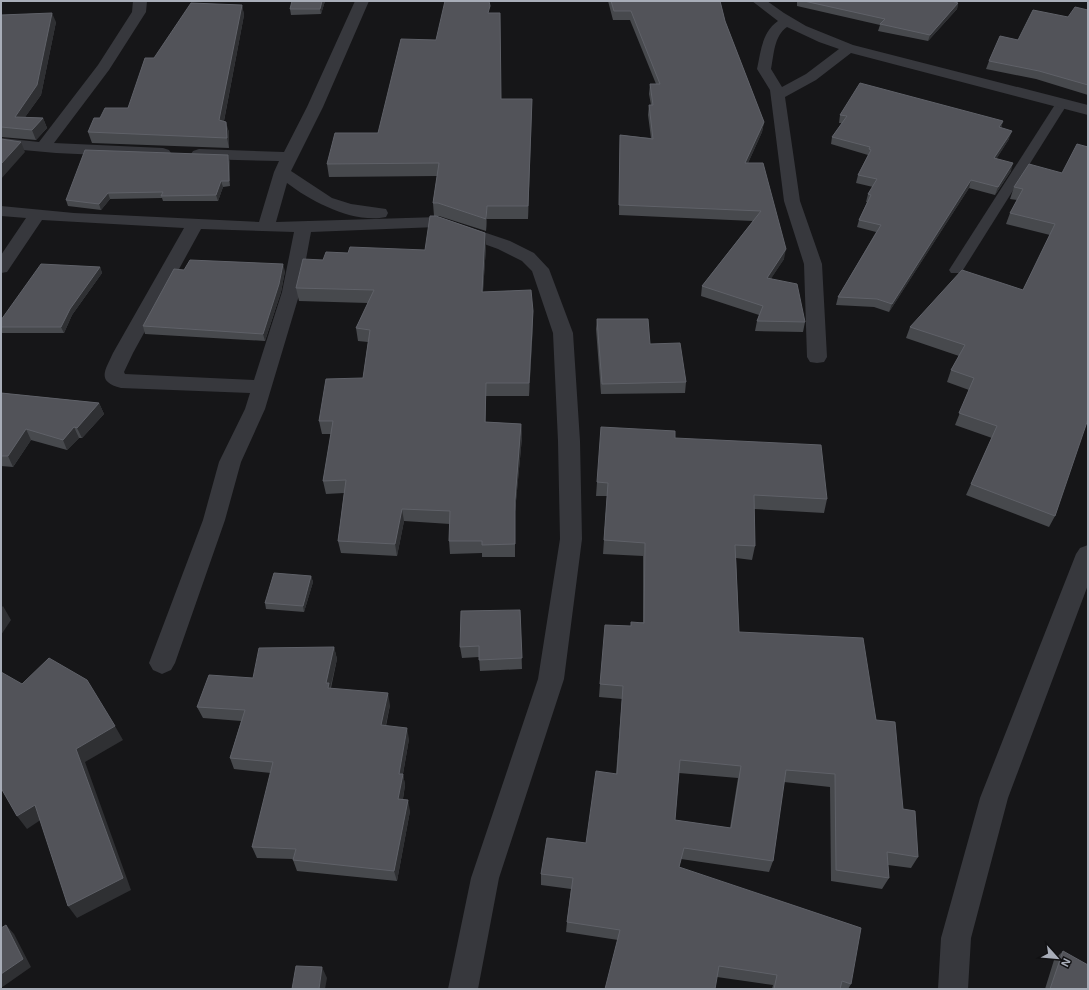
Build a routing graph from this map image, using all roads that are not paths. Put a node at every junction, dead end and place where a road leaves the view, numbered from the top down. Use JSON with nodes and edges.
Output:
{"nodes":[{"id":1,"x":140,"y":1,"type":"edge"},
{"id":2,"x":362,"y":1,"type":"edge"},
{"id":3,"x":759,"y":1,"type":"edge"},
{"id":4,"x":787,"y":21,"type":"junction"},
{"id":5,"x":849,"y":48,"type":"junction"},
{"id":6,"x":778,"y":95,"type":"junction"},
{"id":7,"x":1062,"y":103,"type":"junction"},
{"id":8,"x":1088,"y":110,"type":"edge"},
{"id":9,"x":1,"y":143,"type":"edge"},
{"id":10,"x":43,"y":147,"type":"junction"},
{"id":11,"x":285,"y":164,"type":"junction"},
{"id":12,"x":1,"y":211,"type":"edge"},
{"id":13,"x":37,"y":215,"type":"junction"},
{"id":14,"x":439,"y":222,"type":"junction"},
{"id":15,"x":195,"y":224,"type":"junction"},
{"id":16,"x":266,"y":227,"type":"junction"},
{"id":17,"x":304,"y":227,"type":"junction"},
{"id":18,"x":1,"y":268,"type":"edge"},
{"id":19,"x":956,"y":270,"type":"dead end"},
{"id":20,"x":817,"y":357,"type":"dead end"},
{"id":21,"x":262,"y":387,"type":"junction"},
{"id":22,"x":1088,"y":554,"type":"edge"},
{"id":23,"x":162,"y":663,"type":"dead end"},
{"id":24,"x":463,"y":989,"type":"edge"},
{"id":25,"x":953,"y":989,"type":"edge"}],
"edges":[{"from":1,"to":10,"type":"street"},
{"from":2,"to":11,"type":"street"},
{"from":3,"to":4,"type":"street"},
{"from":4,"to":5,"type":"street"},
{"from":4,"to":6,"type":"street"},
{"from":5,"to":6,"type":"street"},
{"from":5,"to":7,"type":"street"},
{"from":6,"to":20,"type":"street"},
{"from":7,"to":8,"type":"street"},
{"from":7,"to":19,"type":"lane"},
{"from":9,"to":10,"type":"street"},
{"from":10,"to":11,"type":"street"},
{"from":11,"to":14,"type":"street"},
{"from":11,"to":16,"type":"street"},
{"from":12,"to":13,"type":"street"},
{"from":13,"to":15,"type":"street"},
{"from":13,"to":18,"type":"street"},
{"from":14,"to":17,"type":"street"},
{"from":14,"to":24,"type":"street"},
{"from":15,"to":16,"type":"street"},
{"from":15,"to":21,"type":"street"},
{"from":16,"to":17,"type":"street"},
{"from":17,"to":21,"type":"street"},
{"from":21,"to":23,"type":"street"},
{"from":22,"to":25,"type":"street"}]}
